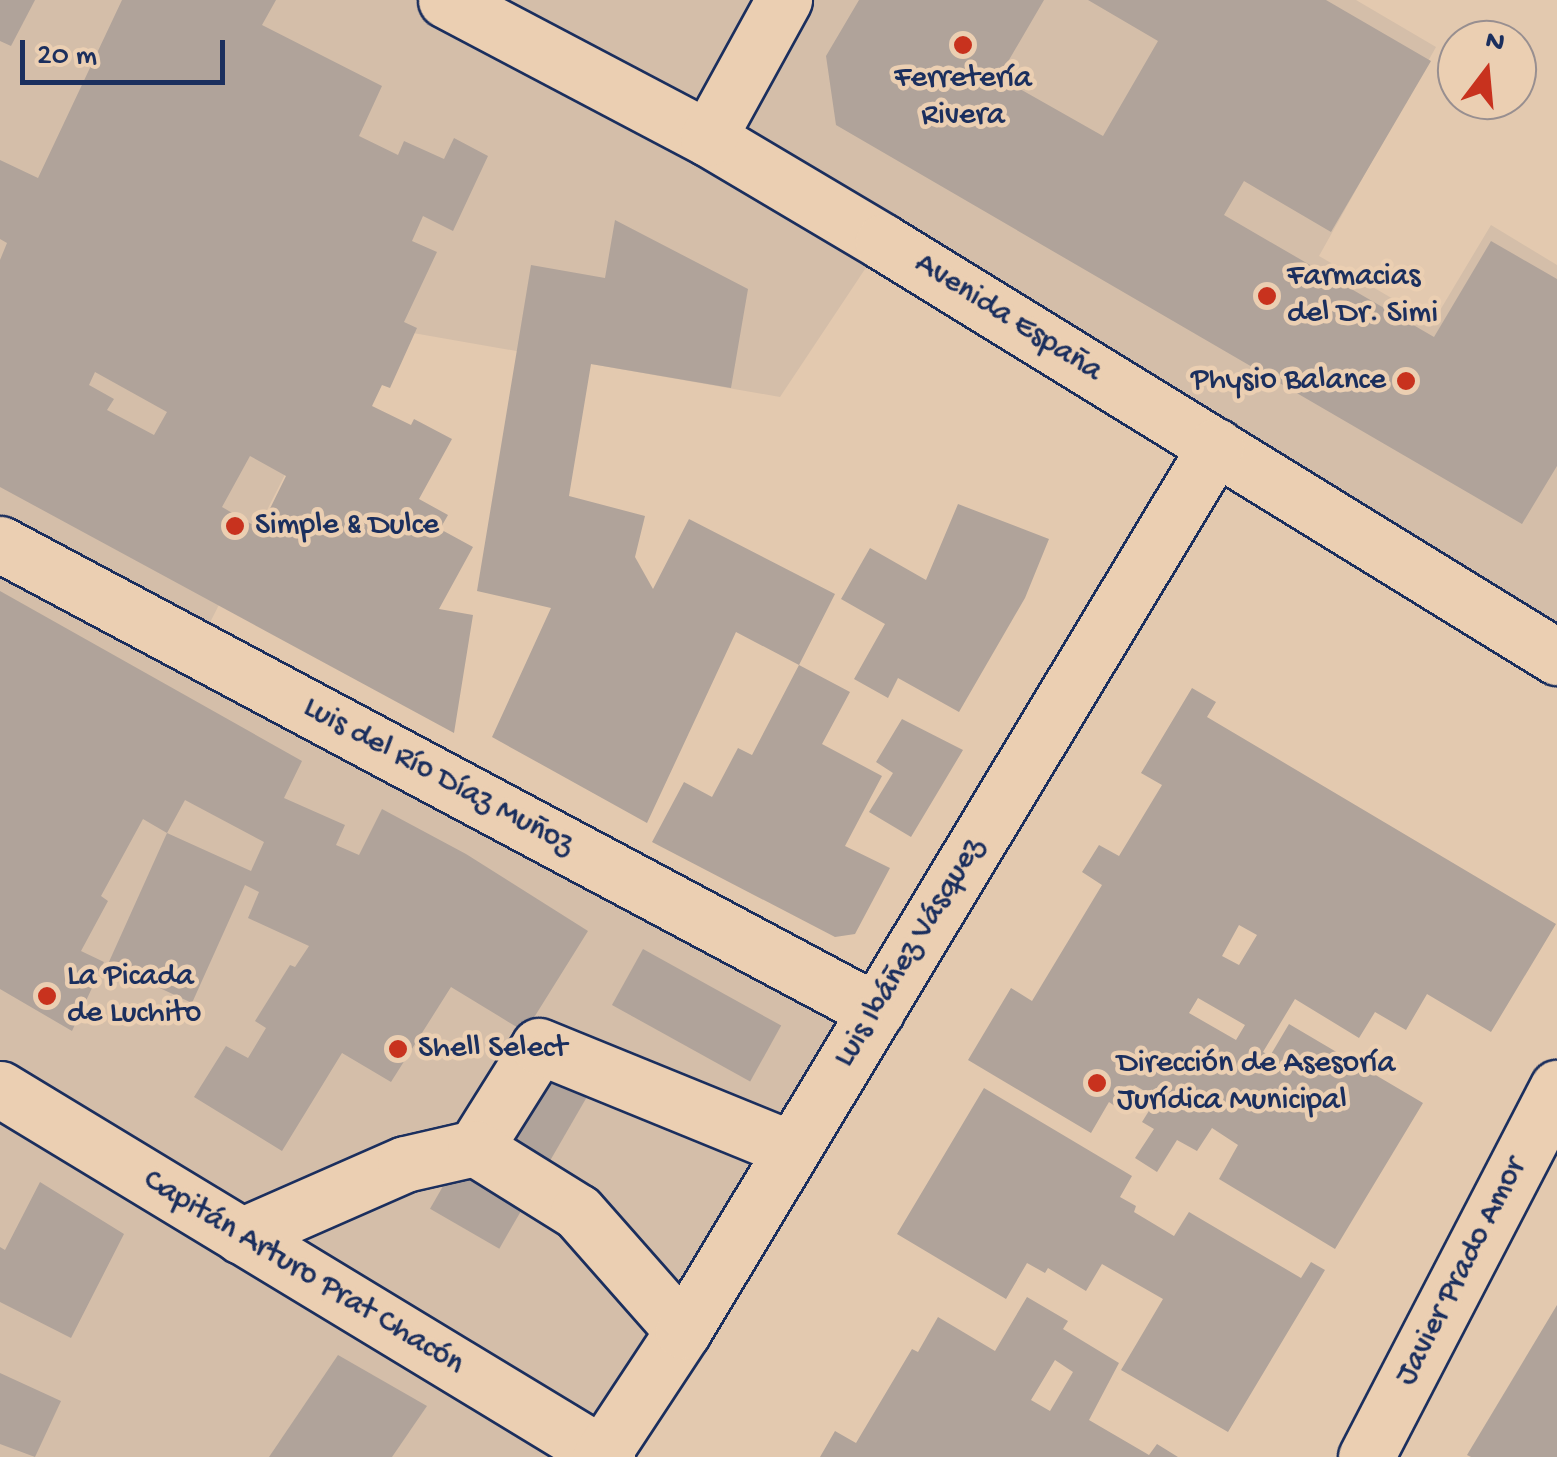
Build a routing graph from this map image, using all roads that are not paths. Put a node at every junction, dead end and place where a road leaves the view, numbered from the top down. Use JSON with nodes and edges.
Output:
{"nodes":[{"id":1,"x":446,"y":0,"type":"edge"},
{"id":2,"x":784,"y":0,"type":"edge"},
{"id":3,"x":708,"y":138,"type":"junction"},
{"id":4,"x":1216,"y":446,"type":"junction"},
{"id":5,"x":0,"y":544,"type":"edge"},
{"id":6,"x":1557,"y":657,"type":"edge"},
{"id":7,"x":876,"y":1010,"type":"junction"},
{"id":8,"x":1557,"y":1088,"type":"edge"},
{"id":9,"x":0,"y":1089,"type":"edge"},
{"id":10,"x":475,"y":1148,"type":"junction"},
{"id":11,"x":792,"y":1149,"type":"junction"},
{"id":12,"x":241,"y":1236,"type":"junction"},
{"id":13,"x":683,"y":1330,"type":"junction"},
{"id":14,"x":603,"y":1456,"type":"edge"},
{"id":15,"x":1366,"y":1457,"type":"edge"}],
"edges":[{"from":1,"to":3,"type":"street","name":"Avenida España"},
{"from":2,"to":3,"type":"street"},
{"from":3,"to":4,"type":"street","name":"Avenida España"},
{"from":4,"to":6,"type":"street","name":"Avenida España"},
{"from":4,"to":7,"type":"street","name":"Luis Ibáñez Vásquez"},
{"from":5,"to":7,"type":"street","name":"Luis del Río Díaz Muñoz"},
{"from":7,"to":11,"type":"street","name":"Luis Ibáñez Vásquez"},
{"from":8,"to":15,"type":"street","name":"Javier Prado Amor"},
{"from":9,"to":12,"type":"street","name":"Capitán Arturo Prat Chacón"},
{"from":10,"to":11,"type":"street"},
{"from":10,"to":12,"type":"street"},
{"from":10,"to":13,"type":"street"},
{"from":11,"to":13,"type":"street","name":"Luis Ibáñez Vásquez"},
{"from":12,"to":14,"type":"street","name":"Capitán Arturo Prat Chacón"},
{"from":13,"to":14,"type":"street","name":"Luis Ibáñez Vásquez"}]}
